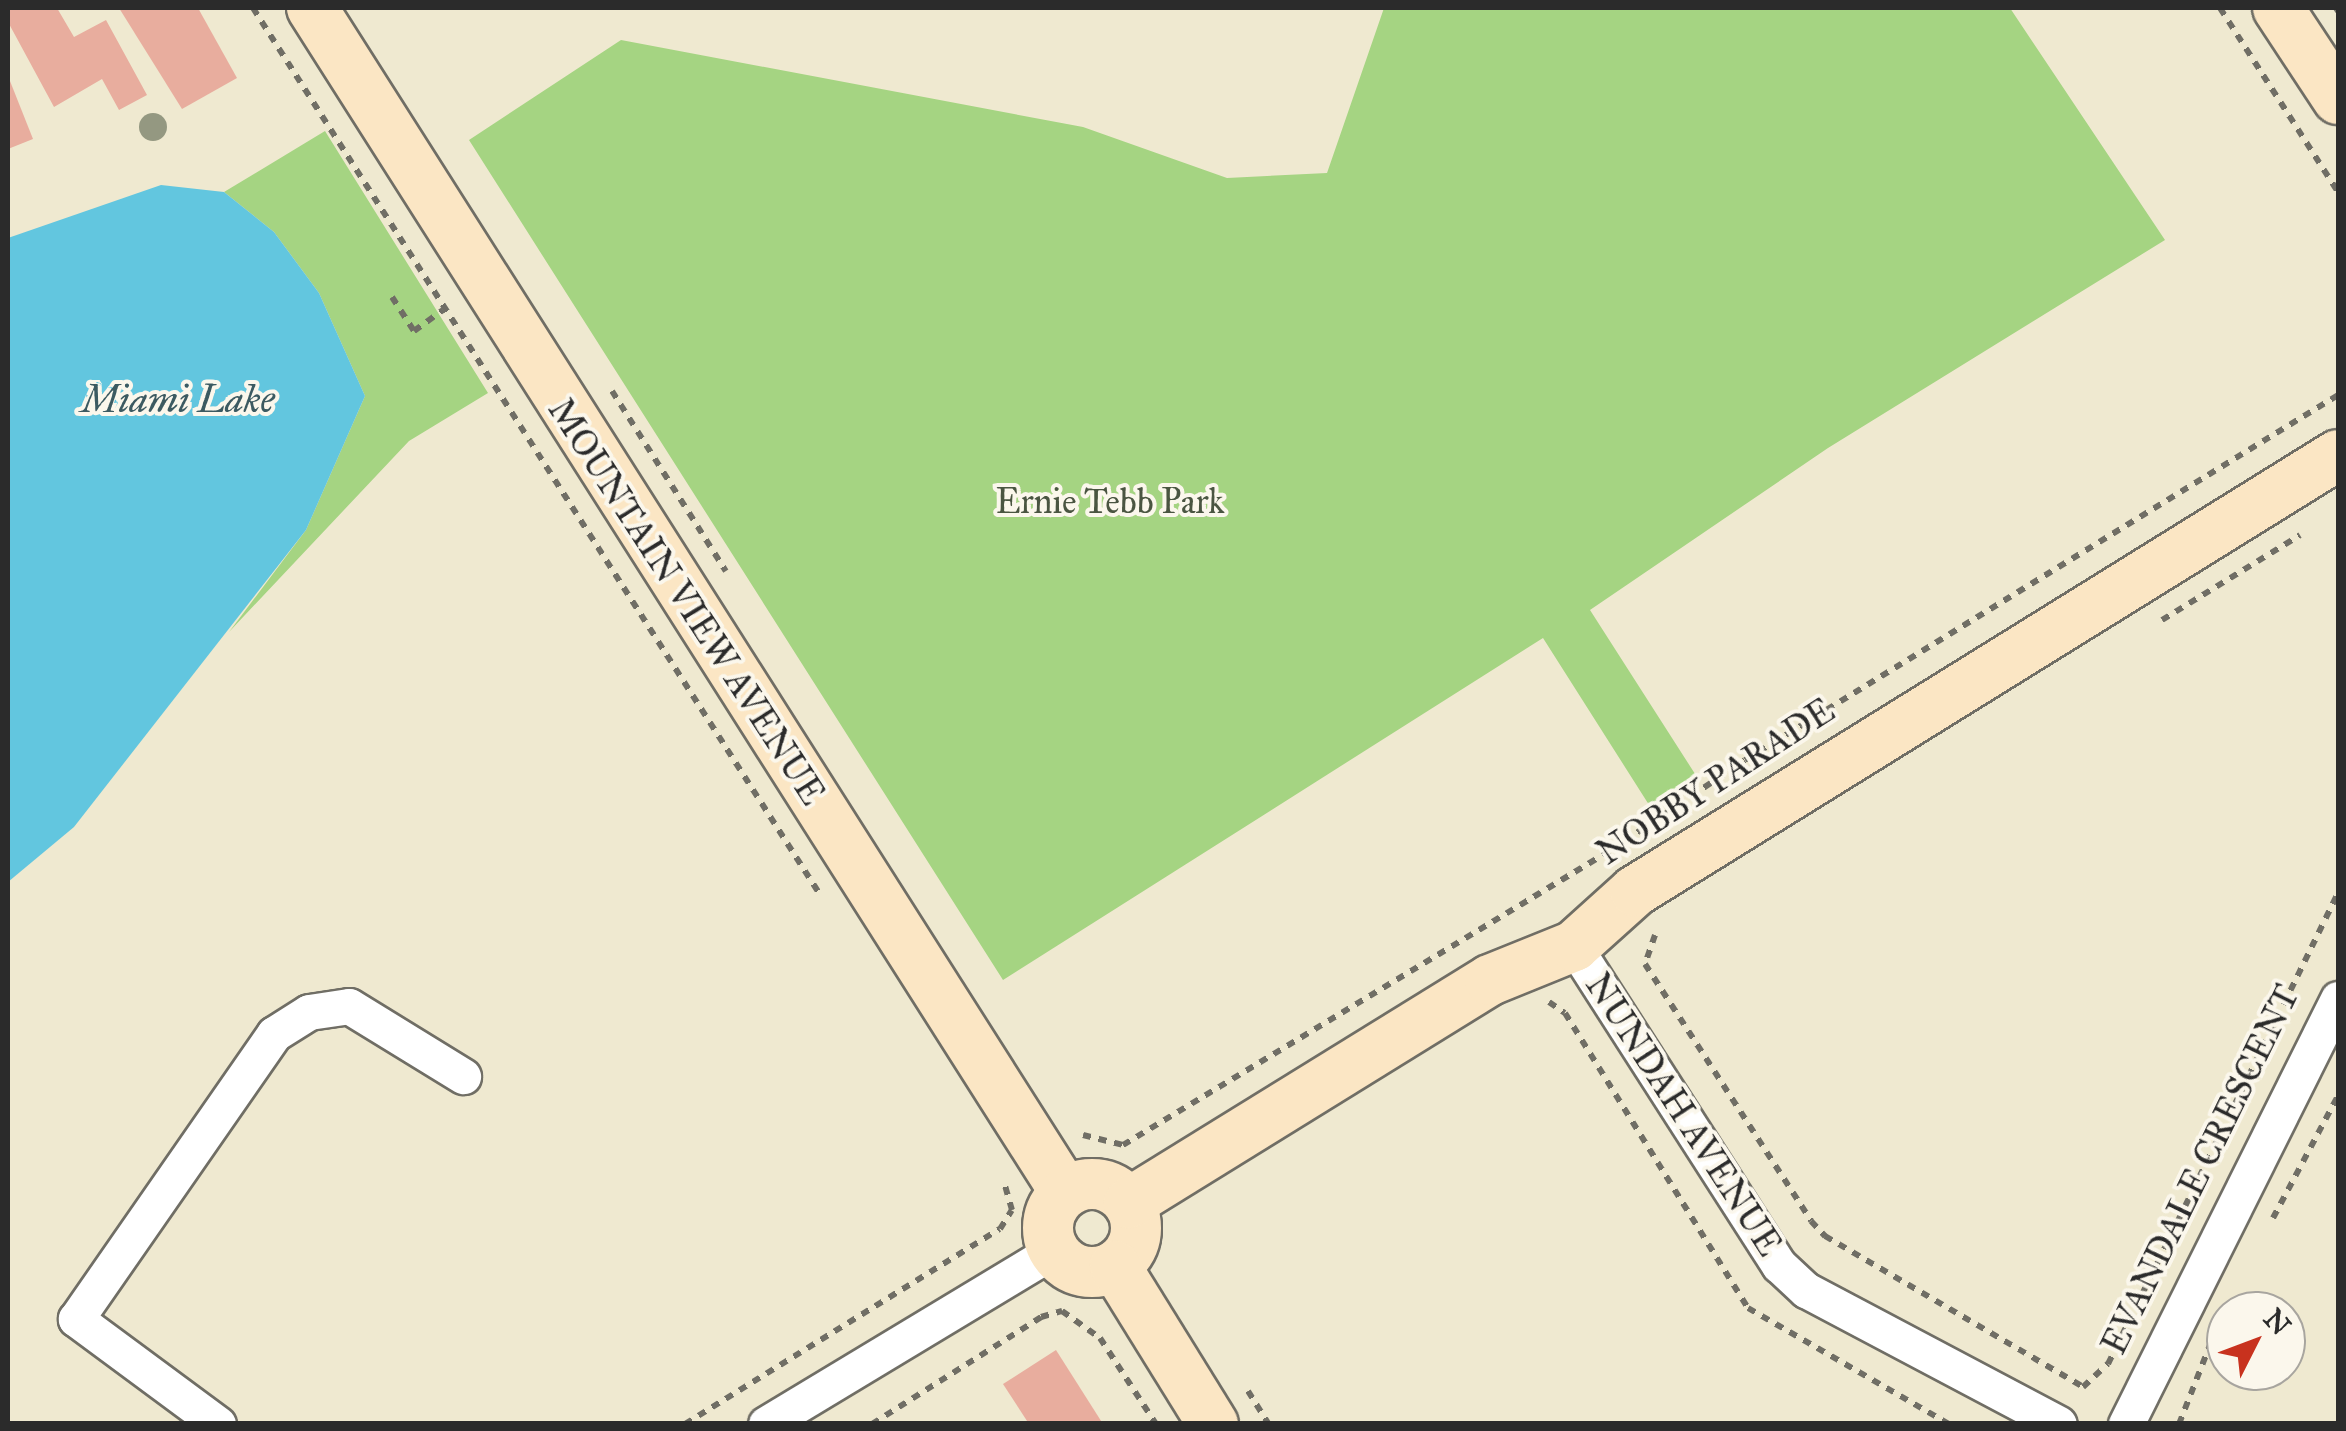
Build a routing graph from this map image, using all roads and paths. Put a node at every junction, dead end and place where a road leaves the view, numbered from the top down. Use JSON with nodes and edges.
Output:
{"nodes":[{"id":1,"x":253,"y":8,"type":"edge"},
{"id":2,"x":312,"y":8,"type":"edge"},
{"id":3,"x":2220,"y":8,"type":"edge"},
{"id":4,"x":2278,"y":8,"type":"edge"},
{"id":5,"x":2338,"y":99,"type":"edge"},
{"id":6,"x":2338,"y":192,"type":"edge"},
{"id":7,"x":392,"y":297,"type":"dead end"},
{"id":8,"x":443,"y":310,"type":"junction"},
{"id":9,"x":2338,"y":395,"type":"edge"},
{"id":10,"x":2338,"y":455,"type":"edge"},
{"id":11,"x":2338,"y":893,"type":"edge"},
{"id":12,"x":827,"y":906,"type":"dead end"},
{"id":13,"x":1574,"y":946,"type":"junction"},
{"id":14,"x":1648,"y":950,"type":"dead end"},
{"id":15,"x":2338,"y":999,"type":"edge"},
{"id":16,"x":463,"y":1076,"type":"dead end"},
{"id":17,"x":2338,"y":1096,"type":"edge"},
{"id":18,"x":1085,"y":1138,"type":"dead end"},
{"id":19,"x":998,"y":1173,"type":"dead end"},
{"id":20,"x":1066,"y":1192,"type":"junction"},
{"id":21,"x":1128,"y":1203,"type":"junction"},
{"id":22,"x":2268,"y":1224,"type":"dead end"},
{"id":23,"x":1054,"y":1250,"type":"junction"},
{"id":24,"x":1115,"y":1266,"type":"junction"},
{"id":25,"x":2206,"y":1355,"type":"edge"},
{"id":26,"x":2083,"y":1387,"type":"joint"},
{"id":27,"x":218,"y":1424,"type":"edge"},
{"id":28,"x":685,"y":1424,"type":"edge"},
{"id":29,"x":766,"y":1424,"type":"edge"},
{"id":30,"x":872,"y":1424,"type":"edge"},
{"id":31,"x":1156,"y":1424,"type":"edge"},
{"id":32,"x":1213,"y":1424,"type":"edge"},
{"id":33,"x":2059,"y":1424,"type":"edge"},
{"id":34,"x":2126,"y":1424,"type":"edge"},
{"id":35,"x":2178,"y":1424,"type":"edge"}],
"edges":[{"from":1,"to":8,"type":"path","name":"MOUNTAIN VIEW AVENUE"},
{"from":2,"to":20,"type":"street","name":"MOUNTAIN VIEW AVENUE"},
{"from":3,"to":6,"type":"path"},
{"from":4,"to":5,"type":"street"},
{"from":7,"to":8,"type":"path"},
{"from":8,"to":12,"type":"path","name":"MOUNTAIN VIEW AVENUE"},
{"from":9,"to":18,"type":"path","name":"NOBBY PARADE"},
{"from":10,"to":13,"type":"street","name":"NOBBY PARADE"},
{"from":11,"to":26,"type":"path","name":"EVANDALE CRESCENT"},
{"from":13,"to":21,"type":"street","name":"NOBBY PARADE"},
{"from":13,"to":33,"type":"street","name":"NUNDAH AVENUE"},
{"from":14,"to":26,"type":"path","name":"NUNDAH AVENUE"},
{"from":15,"to":34,"type":"street","name":"EVANDALE CRESCENT"},
{"from":16,"to":27,"type":"street"},
{"from":17,"to":22,"type":"path"},
{"from":19,"to":28,"type":"path"},
{"from":20,"to":21,"type":"street"},
{"from":20,"to":23,"type":"street"},
{"from":21,"to":24,"type":"street"},
{"from":23,"to":24,"type":"street"},
{"from":23,"to":29,"type":"street"},
{"from":24,"to":32,"type":"street"},
{"from":25,"to":35,"type":"path"},
{"from":30,"to":31,"type":"path"}]}
